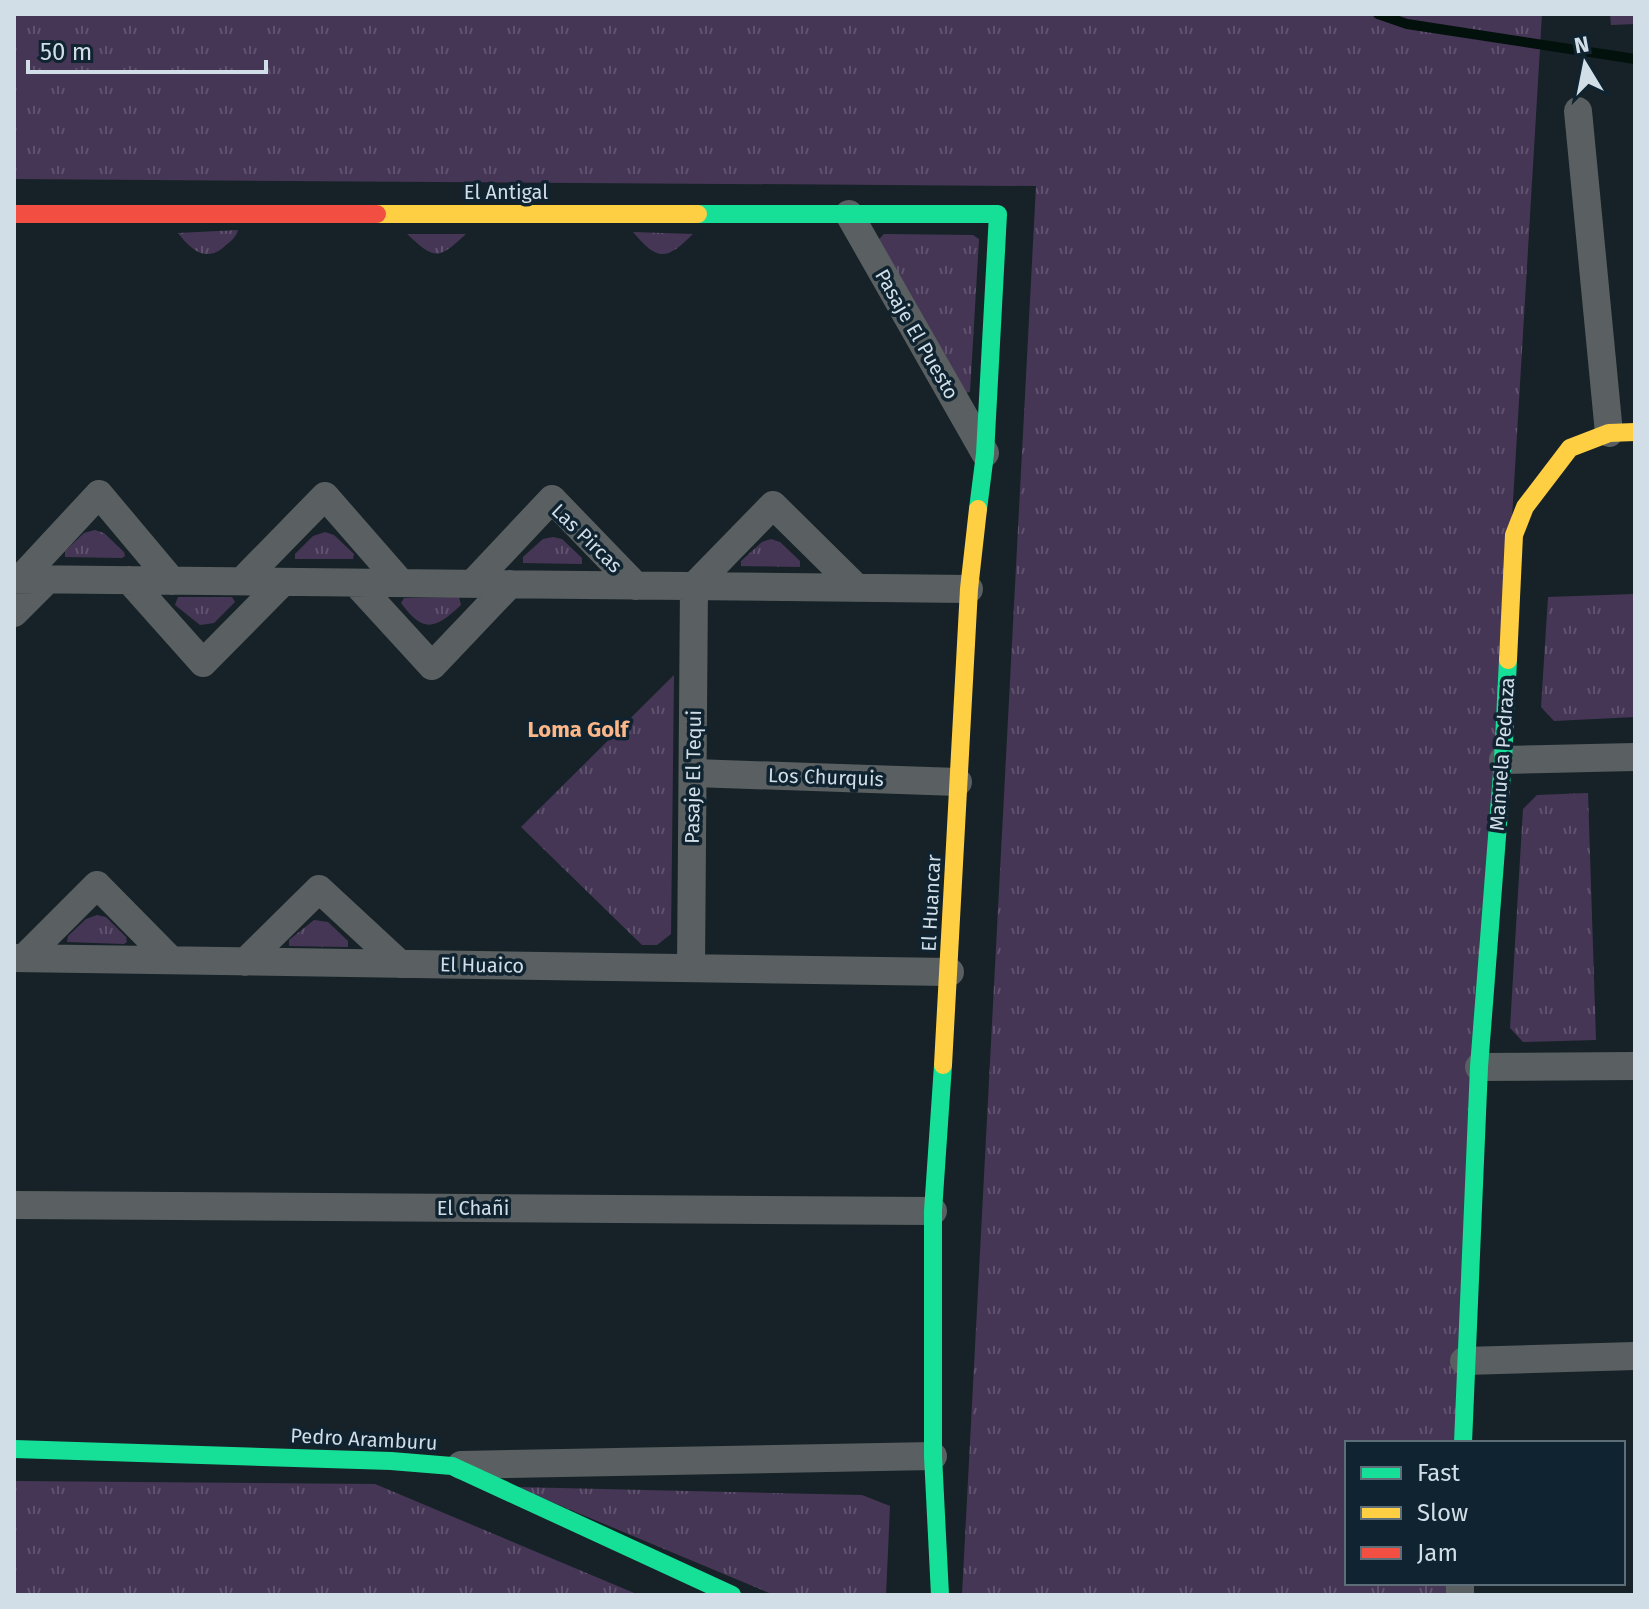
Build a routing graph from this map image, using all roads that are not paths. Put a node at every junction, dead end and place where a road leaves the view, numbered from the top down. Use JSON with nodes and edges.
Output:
{"nodes":[{"id":1,"x":1578,"y":111,"type":"dead end"},
{"id":2,"x":26,"y":214,"type":"edge"},
{"id":3,"x":849,"y":214,"type":"junction"},
{"id":4,"x":998,"y":214,"type":"joint"},
{"id":5,"x":14,"y":238,"type":"edge"},
{"id":6,"x":1622,"y":433,"type":"edge"},
{"id":7,"x":985,"y":454,"type":"junction"},
{"id":8,"x":27,"y":579,"type":"edge"},
{"id":9,"x":129,"y":580,"type":"junction"},
{"id":10,"x":172,"y":581,"type":"junction"},
{"id":11,"x":242,"y":581,"type":"junction"},
{"id":12,"x":283,"y":582,"type":"junction"},
{"id":13,"x":356,"y":583,"type":"junction"},
{"id":14,"x":401,"y":583,"type":"junction"},
{"id":15,"x":472,"y":584,"type":"junction"},
{"id":16,"x":510,"y":584,"type":"junction"},
{"id":17,"x":636,"y":586,"type":"junction"},
{"id":18,"x":694,"y":586,"type":"junction"},
{"id":19,"x":857,"y":588,"type":"junction"},
{"id":20,"x":969,"y":589,"type":"junction"},
{"id":21,"x":14,"y":613,"type":"edge"},
{"id":22,"x":1635,"y":757,"type":"edge"},
{"id":23,"x":1503,"y":760,"type":"junction"},
{"id":24,"x":694,"y":773,"type":"junction"},
{"id":25,"x":958,"y":782,"type":"junction"},
{"id":26,"x":19,"y":958,"type":"edge"},
{"id":27,"x":171,"y":960,"type":"junction"},
{"id":28,"x":245,"y":962,"type":"junction"},
{"id":29,"x":400,"y":964,"type":"junction"},
{"id":30,"x":691,"y":968,"type":"junction"},
{"id":31,"x":950,"y":972,"type":"junction"},
{"id":32,"x":1635,"y":1066,"type":"edge"},
{"id":33,"x":1479,"y":1067,"type":"junction"},
{"id":34,"x":14,"y":1205,"type":"edge"},
{"id":35,"x":933,"y":1211,"type":"junction"},
{"id":36,"x":1635,"y":1356,"type":"edge"},
{"id":37,"x":1464,"y":1361,"type":"junction"},
{"id":38,"x":1463,"y":1441,"type":"edge"},
{"id":39,"x":14,"y":1449,"type":"edge"},
{"id":40,"x":933,"y":1456,"type":"junction"},
{"id":41,"x":452,"y":1466,"type":"junction"},
{"id":42,"x":732,"y":1595,"type":"edge"},
{"id":43,"x":940,"y":1595,"type":"edge"}],
"edges":[{"from":1,"to":6,"type":"street","name":"Manuela Pedraza"},
{"from":2,"to":3,"type":"street","name":"El Antigal"},
{"from":2,"to":5,"type":"street"},
{"from":3,"to":4,"type":"street","name":"El Antigal"},
{"from":3,"to":7,"type":"street","name":"Pasaje El Puesto"},
{"from":4,"to":7,"type":"street","name":"El Huancar"},
{"from":6,"to":23,"type":"street","name":"Manuela Pedraza"},
{"from":7,"to":20,"type":"street","name":"El Huancar"},
{"from":8,"to":9,"type":"street","name":"Las Pircas"},
{"from":8,"to":10,"type":"street"},
{"from":8,"to":21,"type":"street"},
{"from":9,"to":10,"type":"street","name":"Las Pircas"},
{"from":9,"to":12,"type":"street"},
{"from":10,"to":11,"type":"street","name":"Las Pircas"},
{"from":11,"to":12,"type":"street","name":"Las Pircas"},
{"from":11,"to":14,"type":"street"},
{"from":12,"to":13,"type":"street","name":"Las Pircas"},
{"from":13,"to":14,"type":"street","name":"Las Pircas"},
{"from":13,"to":16,"type":"street"},
{"from":14,"to":15,"type":"street","name":"Las Pircas"},
{"from":15,"to":16,"type":"street","name":"Las Pircas"},
{"from":15,"to":17,"type":"street","name":"Las Pircas"},
{"from":16,"to":17,"type":"street","name":"Las Pircas"},
{"from":17,"to":18,"type":"street","name":"Las Pircas"},
{"from":18,"to":19,"type":"street","name":"Las Pircas"},
{"from":18,"to":19,"type":"street"},
{"from":18,"to":24,"type":"street","name":"Pasaje El Tequi"},
{"from":19,"to":20,"type":"street","name":"Las Pircas"},
{"from":20,"to":25,"type":"street","name":"El Huancar"},
{"from":22,"to":23,"type":"street"},
{"from":23,"to":33,"type":"street","name":"Manuela Pedraza"},
{"from":24,"to":25,"type":"street","name":"Los Churquis"},
{"from":24,"to":30,"type":"street","name":"Pasaje El Tequi"},
{"from":25,"to":31,"type":"street","name":"El Huancar"},
{"from":26,"to":27,"type":"street","name":"El Huaico"},
{"from":26,"to":27,"type":"street"},
{"from":27,"to":28,"type":"street","name":"El Huaico"},
{"from":28,"to":29,"type":"street","name":"El Huaico"},
{"from":28,"to":29,"type":"street"},
{"from":29,"to":30,"type":"street","name":"El Huaico"},
{"from":30,"to":31,"type":"street","name":"El Huaico"},
{"from":31,"to":35,"type":"street","name":"El Huancar"},
{"from":32,"to":33,"type":"street"},
{"from":33,"to":37,"type":"street","name":"Manuela Pedraza"},
{"from":34,"to":35,"type":"street","name":"El Chañi"},
{"from":35,"to":40,"type":"street","name":"El Huancar"},
{"from":36,"to":37,"type":"street"},
{"from":37,"to":38,"type":"street","name":"Manuela Pedraza"},
{"from":39,"to":41,"type":"street","name":"Pedro Aramburu"},
{"from":40,"to":41,"type":"street"},
{"from":40,"to":43,"type":"street","name":"El Huancar"},
{"from":41,"to":42,"type":"street","name":"Pedro Aramburu"}]}
